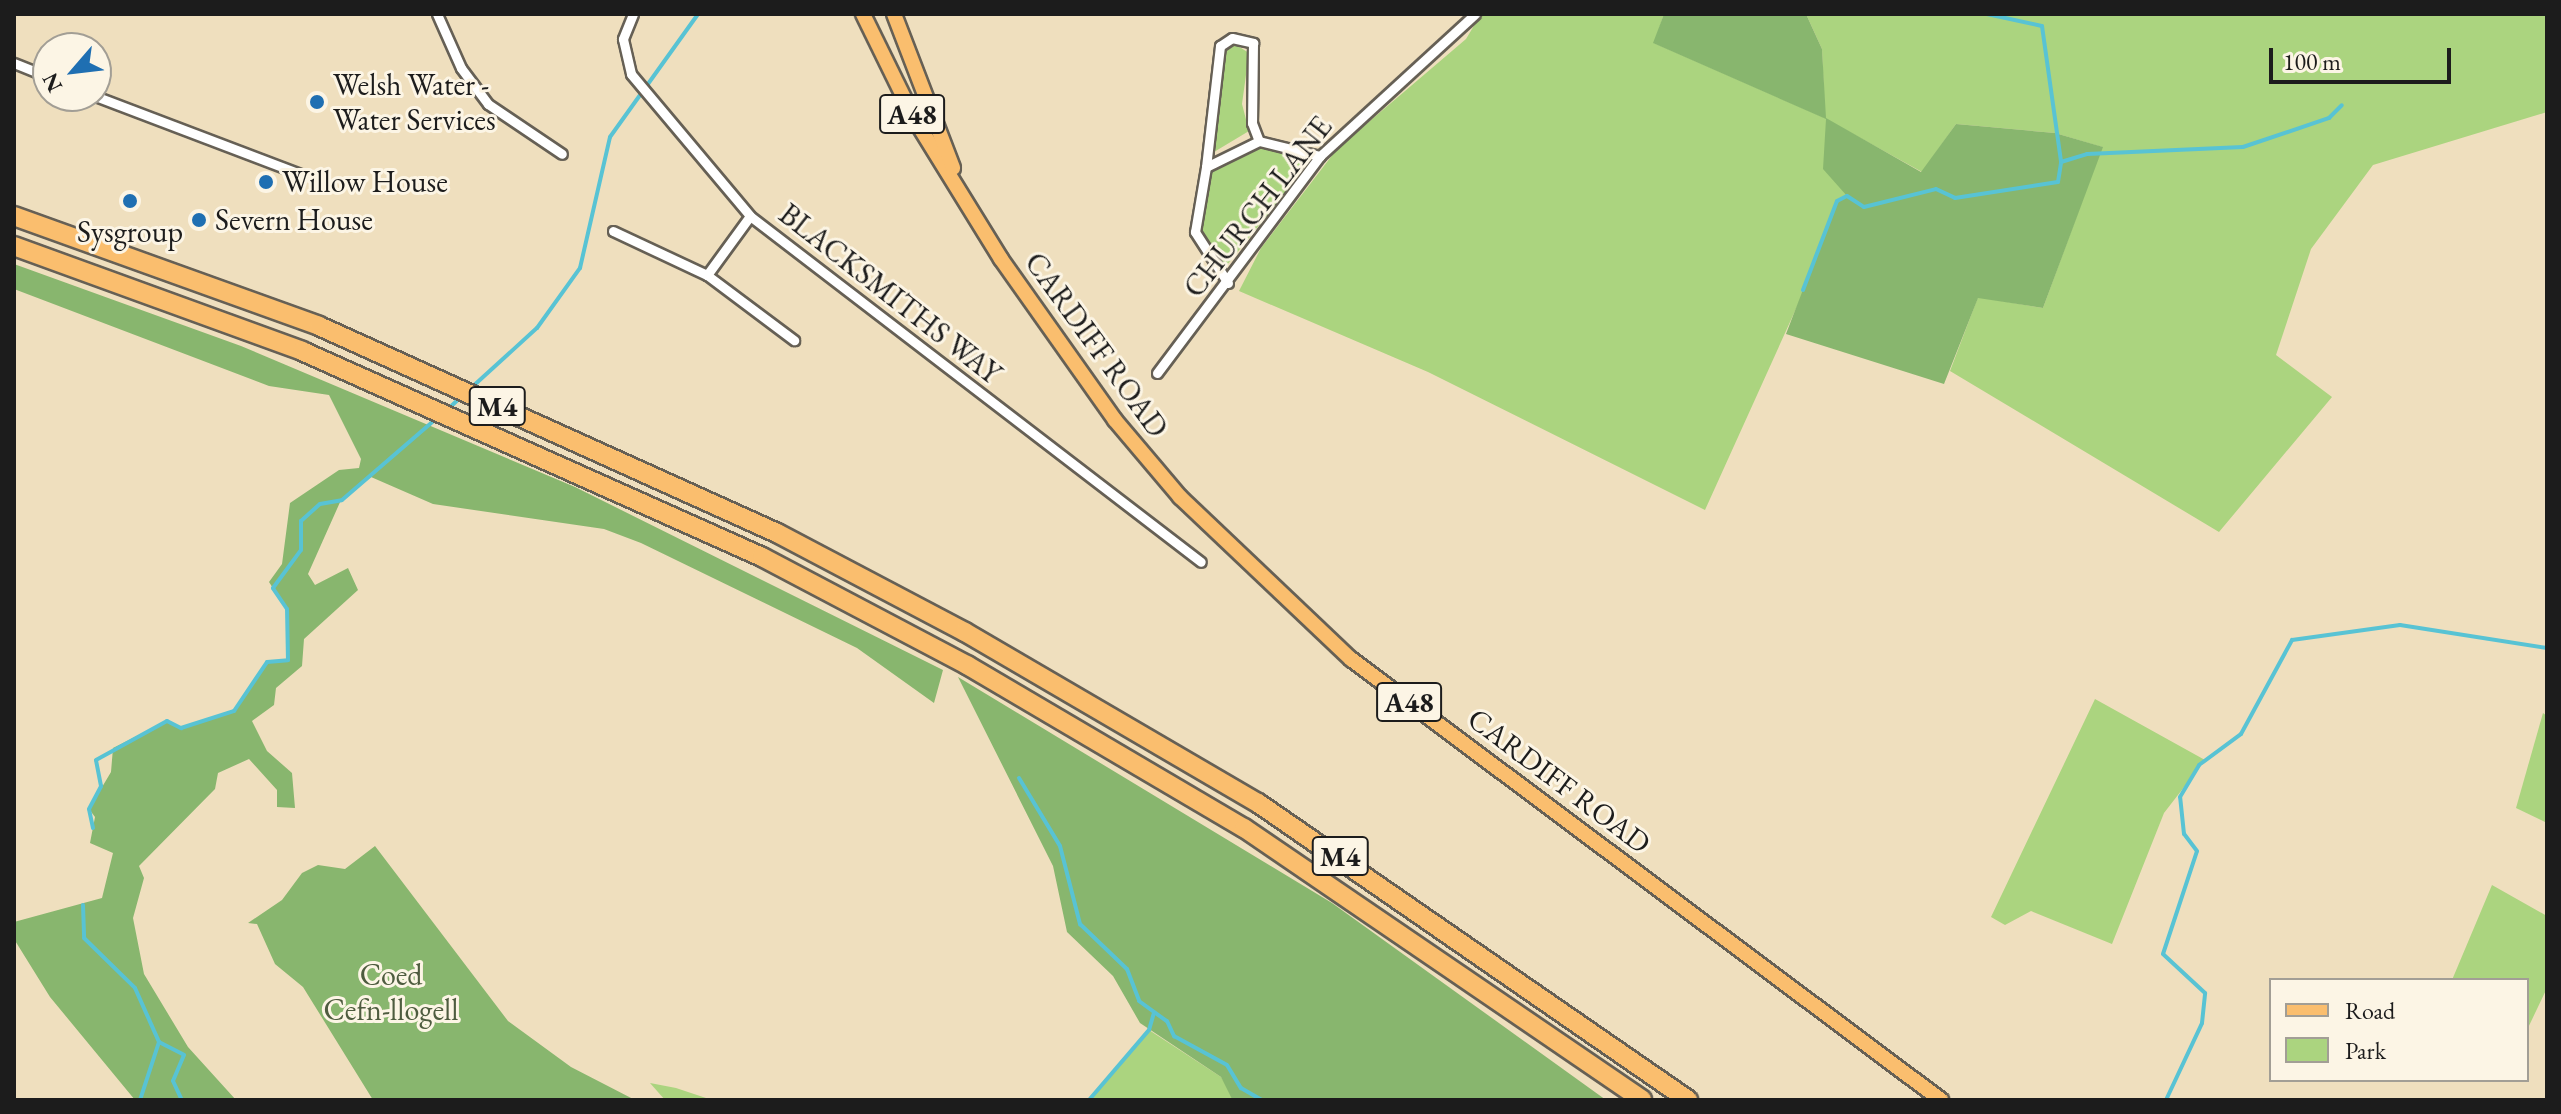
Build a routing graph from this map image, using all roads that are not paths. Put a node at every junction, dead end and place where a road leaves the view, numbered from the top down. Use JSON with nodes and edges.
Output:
{"nodes":[{"id":1,"x":437,"y":14,"type":"edge"},
{"id":2,"x":633,"y":14,"type":"edge"},
{"id":3,"x":863,"y":14,"type":"edge"},
{"id":4,"x":894,"y":14,"type":"edge"},
{"id":5,"x":1475,"y":14,"type":"edge"},
{"id":6,"x":112,"y":102,"type":"edge"},
{"id":7,"x":1259,"y":141,"type":"junction"},
{"id":8,"x":562,"y":154,"type":"dead end"},
{"id":9,"x":1320,"y":156,"type":"junction"},
{"id":10,"x":1206,"y":167,"type":"junction"},
{"id":11,"x":298,"y":173,"type":"dead end"},
{"id":12,"x":969,"y":209,"type":"junction"},
{"id":13,"x":14,"y":216,"type":"edge"},
{"id":14,"x":750,"y":216,"type":"junction"},
{"id":15,"x":613,"y":231,"type":"dead end"},
{"id":16,"x":14,"y":246,"type":"edge"},
{"id":17,"x":707,"y":275,"type":"junction"},
{"id":18,"x":1228,"y":283,"type":"junction"},
{"id":19,"x":794,"y":340,"type":"dead end"},
{"id":20,"x":1157,"y":373,"type":"dead end"},
{"id":21,"x":1201,"y":562,"type":"dead end"},
{"id":22,"x":1642,"y":1100,"type":"edge"},
{"id":23,"x":1688,"y":1100,"type":"edge"},
{"id":24,"x":1941,"y":1100,"type":"edge"}],
"edges":[{"from":1,"to":8,"type":"street"},
{"from":2,"to":14,"type":"street","name":"BLACKSMITHS WAY"},
{"from":3,"to":12,"type":"main road","name":"CARDIFF ROAD","number":"A48"},
{"from":4,"to":12,"type":"main road","name":"CARDIFF ROAD","number":"A48"},
{"from":5,"to":9,"type":"street","name":"CHURCH LANE"},
{"from":6,"to":11,"type":"street"},
{"from":7,"to":9,"type":"street"},
{"from":7,"to":10,"type":"street"},
{"from":7,"to":10,"type":"street"},
{"from":9,"to":18,"type":"street","name":"CHURCH LANE"},
{"from":10,"to":18,"type":"street"},
{"from":12,"to":24,"type":"main road","name":"CARDIFF ROAD","number":"A48"},
{"from":13,"to":23,"type":"highway","number":"M4"},
{"from":14,"to":17,"type":"street"},
{"from":14,"to":21,"type":"street","name":"BLACKSMITHS WAY"},
{"from":15,"to":17,"type":"street"},
{"from":16,"to":22,"type":"highway","number":"M4"},
{"from":17,"to":19,"type":"street"},
{"from":18,"to":20,"type":"street","name":"CHURCH LANE"}]}
